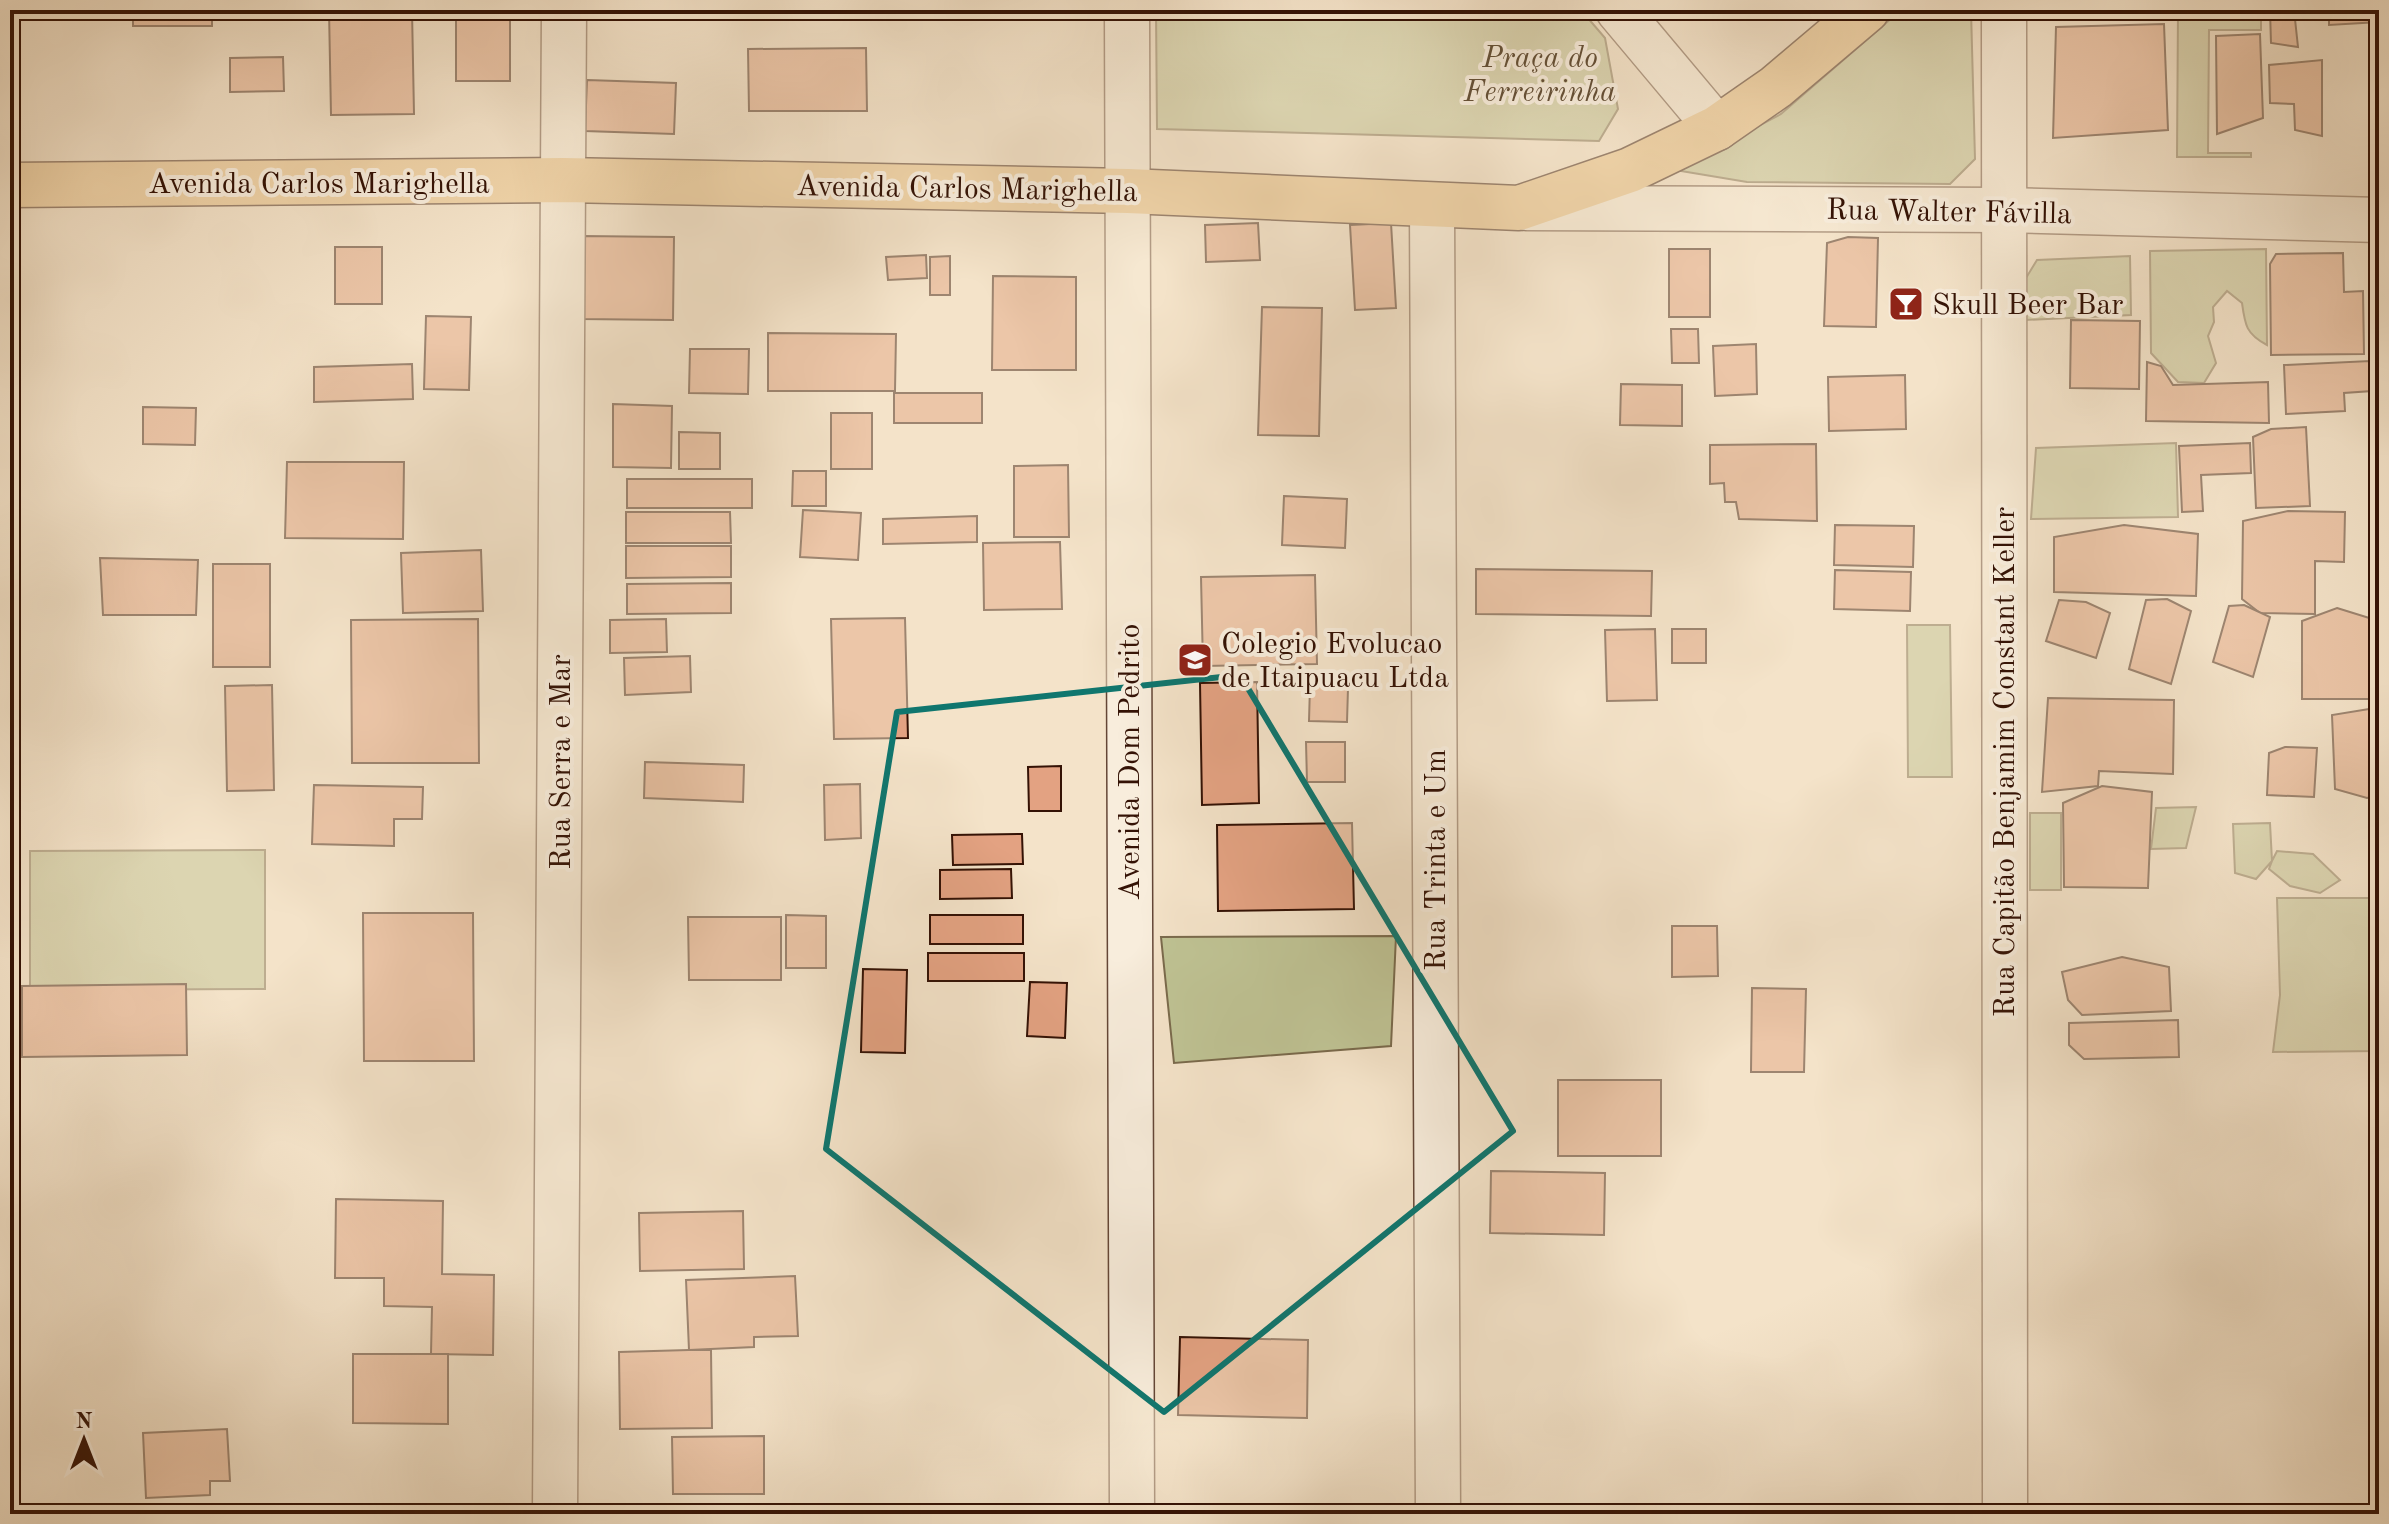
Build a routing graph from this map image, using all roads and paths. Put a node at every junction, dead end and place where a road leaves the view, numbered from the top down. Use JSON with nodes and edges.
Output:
{"nodes":[{"id":1,"x":564,"y":10,"type":"edge"},
{"id":2,"x":1127,"y":10,"type":"edge"},
{"id":3,"x":1618,"y":10,"type":"edge"},
{"id":4,"x":1867,"y":10,"type":"edge"},
{"id":5,"x":2004,"y":10,"type":"edge"},
{"id":6,"x":1717,"y":128,"type":"junction"},
{"id":7,"x":564,"y":180,"type":"junction"},
{"id":8,"x":10,"y":185,"type":"edge"},
{"id":9,"x":1128,"y":191,"type":"junction"},
{"id":10,"x":1432,"y":207,"type":"junction"},
{"id":11,"x":1519,"y":208,"type":"junction"},
{"id":12,"x":2003,"y":210,"type":"junction"},
{"id":13,"x":2379,"y":220,"type":"edge"},
{"id":14,"x":555,"y":1514,"type":"edge"},
{"id":15,"x":1132,"y":1514,"type":"edge"},
{"id":16,"x":1438,"y":1514,"type":"edge"},
{"id":17,"x":2005,"y":1514,"type":"edge"}],
"edges":[{"from":1,"to":7,"type":"street","name":"Rua Serra e Mar"},
{"from":2,"to":9,"type":"street","name":"Avenida Dom Pedrito"},
{"from":3,"to":6,"type":"street"},
{"from":4,"to":6,"type":"main road","name":"Avenida Carlos Marighella"},
{"from":5,"to":12,"type":"street","name":"Rua Capitão Benjamim Constant Keller"},
{"from":6,"to":11,"type":"main road","name":"Avenida Carlos Marighella"},
{"from":7,"to":8,"type":"main road","name":"Avenida Carlos Marighella"},
{"from":7,"to":9,"type":"main road","name":"Avenida Carlos Marighella"},
{"from":7,"to":14,"type":"street","name":"Rua Serra e Mar"},
{"from":9,"to":10,"type":"main road","name":"Avenida Carlos Marighella"},
{"from":9,"to":15,"type":"street","name":"Avenida Dom Pedrito"},
{"from":10,"to":11,"type":"main road","name":"Avenida Carlos Marighella"},
{"from":10,"to":16,"type":"street","name":"Rua Trinta e Um"},
{"from":11,"to":12,"type":"street","name":"Rua Walter Fávilla"},
{"from":12,"to":13,"type":"street","name":"Rua Walter Fávilla"},
{"from":12,"to":17,"type":"street","name":"Rua Capitão Benjamim Constant Keller"}]}
